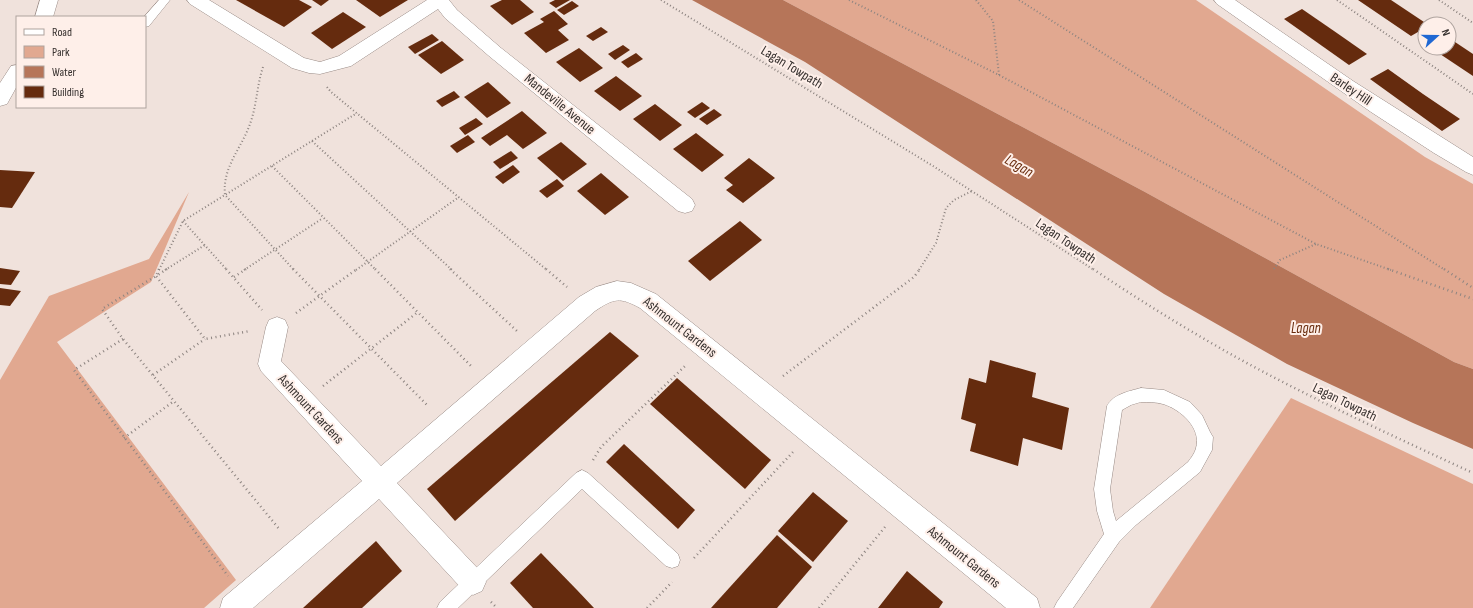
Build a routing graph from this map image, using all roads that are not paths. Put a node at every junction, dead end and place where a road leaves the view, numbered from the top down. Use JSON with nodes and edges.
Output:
{"nodes":[{"id":1,"x":49,"y":0,"type":"edge"},
{"id":2,"x":165,"y":0,"type":"edge"},
{"id":3,"x":196,"y":0,"type":"edge"},
{"id":4,"x":440,"y":0,"type":"edge"},
{"id":5,"x":1234,"y":2,"type":"edge"},
{"id":6,"x":44,"y":16,"type":"edge"},
{"id":7,"x":146,"y":22,"type":"edge"},
{"id":8,"x":16,"y":73,"type":"edge"},
{"id":9,"x":0,"y":100,"type":"edge"},
{"id":10,"x":1473,"y":167,"type":"edge"},
{"id":11,"x":685,"y":204,"type":"dead end"},
{"id":12,"x":276,"y":327,"type":"road end"},
{"id":13,"x":380,"y":482,"type":"junction"},
{"id":14,"x":1113,"y":536,"type":"junction"},
{"id":15,"x":672,"y":560,"type":"dead end"},
{"id":16,"x":473,"y":582,"type":"junction"},
{"id":17,"x":238,"y":603,"type":"edge"},
{"id":18,"x":446,"y":608,"type":"edge"},
{"id":19,"x":1027,"y":608,"type":"edge"},
{"id":20,"x":1063,"y":608,"type":"edge"}],
"edges":[{"from":1,"to":6,"type":"street"},
{"from":2,"to":7,"type":"lane"},
{"from":3,"to":4,"type":"street","name":"Mandeville Avenue"},
{"from":4,"to":11,"type":"street","name":"Mandeville Avenue"},
{"from":5,"to":10,"type":"street","name":"Barley Hill"},
{"from":8,"to":9,"type":"street"},
{"from":12,"to":13,"type":"street","name":"Ashmount Gardens"},
{"from":13,"to":16,"type":"street","name":"Ashmount Gardens"},
{"from":13,"to":17,"type":"street","name":"Ashmount Gardens"},
{"from":13,"to":19,"type":"street","name":"Ashmount Gardens"},
{"from":14,"to":14,"type":"lane"},
{"from":14,"to":20,"type":"lane"},
{"from":15,"to":16,"type":"lane"},
{"from":16,"to":18,"type":"lane"}]}
